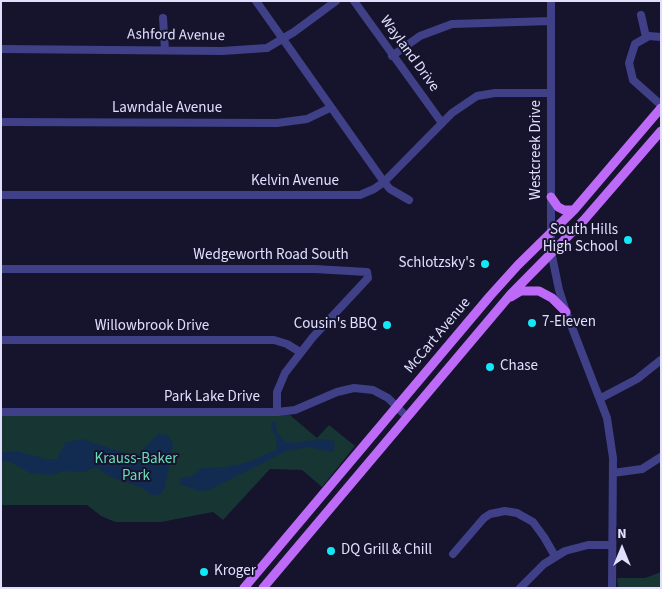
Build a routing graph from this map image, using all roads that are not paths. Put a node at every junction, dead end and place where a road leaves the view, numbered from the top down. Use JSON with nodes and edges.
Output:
{"nodes":[{"id":1,"x":256,"y":1,"type":"edge"},
{"id":2,"x":336,"y":1,"type":"edge"},
{"id":3,"x":354,"y":1,"type":"edge"},
{"id":4,"x":551,"y":1,"type":"edge"},
{"id":5,"x":641,"y":15,"type":"dead end"},
{"id":6,"x":163,"y":18,"type":"dead end"},
{"id":7,"x":551,"y":21,"type":"junction"},
{"id":8,"x":661,"y":36,"type":"edge"},
{"id":9,"x":646,"y":37,"type":"junction"},
{"id":10,"x":283,"y":39,"type":"junction"},
{"id":11,"x":1,"y":49,"type":"edge"},
{"id":12,"x":165,"y":50,"type":"junction"},
{"id":13,"x":392,"y":56,"type":"junction"},
{"id":14,"x":551,"y":93,"type":"junction"},
{"id":15,"x":661,"y":106,"type":"edge"},
{"id":16,"x":330,"y":108,"type":"junction"},
{"id":17,"x":1,"y":122,"type":"edge"},
{"id":18,"x":442,"y":123,"type":"junction"},
{"id":19,"x":661,"y":131,"type":"edge"},
{"id":20,"x":384,"y":182,"type":"junction"},
{"id":21,"x":1,"y":195,"type":"edge"},
{"id":22,"x":551,"y":197,"type":"junction"},
{"id":23,"x":410,"y":200,"type":"dead end"},
{"id":24,"x":574,"y":210,"type":"junction"},
{"id":25,"x":551,"y":233,"type":"junction"},
{"id":26,"x":551,"y":253,"type":"junction"},
{"id":27,"x":1,"y":269,"type":"edge"},
{"id":28,"x":506,"y":299,"type":"junction"},
{"id":29,"x":566,"y":312,"type":"junction"},
{"id":30,"x":461,"y":331,"type":"junction"},
{"id":31,"x":1,"y":340,"type":"edge"},
{"id":32,"x":472,"y":340,"type":"junction"},
{"id":33,"x":300,"y":352,"type":"junction"},
{"id":34,"x":661,"y":360,"type":"edge"},
{"id":35,"x":601,"y":398,"type":"junction"},
{"id":36,"x":397,"y":406,"type":"junction"},
{"id":37,"x":1,"y":412,"type":"edge"},
{"id":38,"x":277,"y":412,"type":"junction"},
{"id":39,"x":407,"y":417,"type":"junction"},
{"id":40,"x":661,"y":457,"type":"edge"},
{"id":41,"x":613,"y":473,"type":"junction"},
{"id":42,"x":292,"y":531,"type":"junction"},
{"id":43,"x":302,"y":543,"type":"junction"},
{"id":44,"x":612,"y":545,"type":"junction"},
{"id":45,"x":453,"y":554,"type":"dead end"},
{"id":46,"x":555,"y":556,"type":"junction"},
{"id":47,"x":244,"y":588,"type":"edge"},
{"id":48,"x":264,"y":588,"type":"edge"},
{"id":49,"x":520,"y":588,"type":"edge"},
{"id":50,"x":612,"y":588,"type":"edge"}],
"edges":[{"from":1,"to":10,"type":"street"},
{"from":2,"to":10,"type":"street","name":"Ashford Avenue"},
{"from":3,"to":13,"type":"street","name":"Wayland Drive"},
{"from":4,"to":7,"type":"street","name":"Westcreek Drive"},
{"from":5,"to":9,"type":"street"},
{"from":6,"to":12,"type":"street"},
{"from":7,"to":13,"type":"street"},
{"from":7,"to":14,"type":"street","name":"Westcreek Drive"},
{"from":8,"to":9,"type":"street"},
{"from":9,"to":15,"type":"street"},
{"from":10,"to":12,"type":"street","name":"Ashford Avenue"},
{"from":10,"to":16,"type":"street"},
{"from":11,"to":12,"type":"street","name":"Ashford Avenue"},
{"from":13,"to":18,"type":"street","name":"Wayland Drive"},
{"from":14,"to":18,"type":"street","name":"Kelvin Avenue"},
{"from":14,"to":22,"type":"street","name":"Westcreek Drive"},
{"from":15,"to":24,"type":"main road","name":"McCart Avenue"},
{"from":16,"to":17,"type":"street","name":"Lawndale Avenue"},
{"from":16,"to":20,"type":"street"},
{"from":18,"to":20,"type":"street","name":"Kelvin Avenue"},
{"from":19,"to":26,"type":"main road","name":"McCart Avenue"},
{"from":20,"to":21,"type":"street","name":"Kelvin Avenue"},
{"from":20,"to":23,"type":"street"},
{"from":22,"to":24,"type":"main road"},
{"from":22,"to":25,"type":"street","name":"Westcreek Drive"},
{"from":24,"to":25,"type":"main road","name":"McCart Avenue"},
{"from":25,"to":26,"type":"street","name":"Westcreek Drive"},
{"from":25,"to":30,"type":"main road","name":"McCart Avenue"},
{"from":26,"to":28,"type":"main road","name":"McCart Avenue"},
{"from":26,"to":29,"type":"street","name":"Westcreek Drive"},
{"from":27,"to":33,"type":"street","name":"Wedgeworth Road South"},
{"from":28,"to":29,"type":"main road"},
{"from":28,"to":32,"type":"main road","name":"McCart Avenue"},
{"from":29,"to":35,"type":"street","name":"Westcreek Drive"},
{"from":30,"to":32,"type":"main road"},
{"from":30,"to":36,"type":"main road","name":"McCart Avenue"},
{"from":31,"to":33,"type":"street","name":"Willowbrook Drive"},
{"from":32,"to":39,"type":"main road","name":"McCart Avenue"},
{"from":33,"to":38,"type":"street","name":"Wedgeworth Road South"},
{"from":34,"to":35,"type":"street"},
{"from":35,"to":41,"type":"street","name":"Westcreek Drive"},
{"from":36,"to":38,"type":"street","name":"Park Lake Drive"},
{"from":36,"to":39,"type":"street","name":"Park Lake Drive"},
{"from":36,"to":42,"type":"main road","name":"McCart Avenue"},
{"from":37,"to":38,"type":"street","name":"Park Lake Drive"},
{"from":39,"to":43,"type":"main road","name":"McCart Avenue"},
{"from":40,"to":41,"type":"street"},
{"from":41,"to":44,"type":"street","name":"Westcreek Drive"},
{"from":42,"to":43,"type":"main road"},
{"from":42,"to":47,"type":"main road","name":"McCart Avenue"},
{"from":43,"to":48,"type":"main road","name":"McCart Avenue"},
{"from":44,"to":46,"type":"street"},
{"from":44,"to":50,"type":"street","name":"Westcreek Drive"},
{"from":45,"to":46,"type":"street"},
{"from":46,"to":49,"type":"street"}]}
